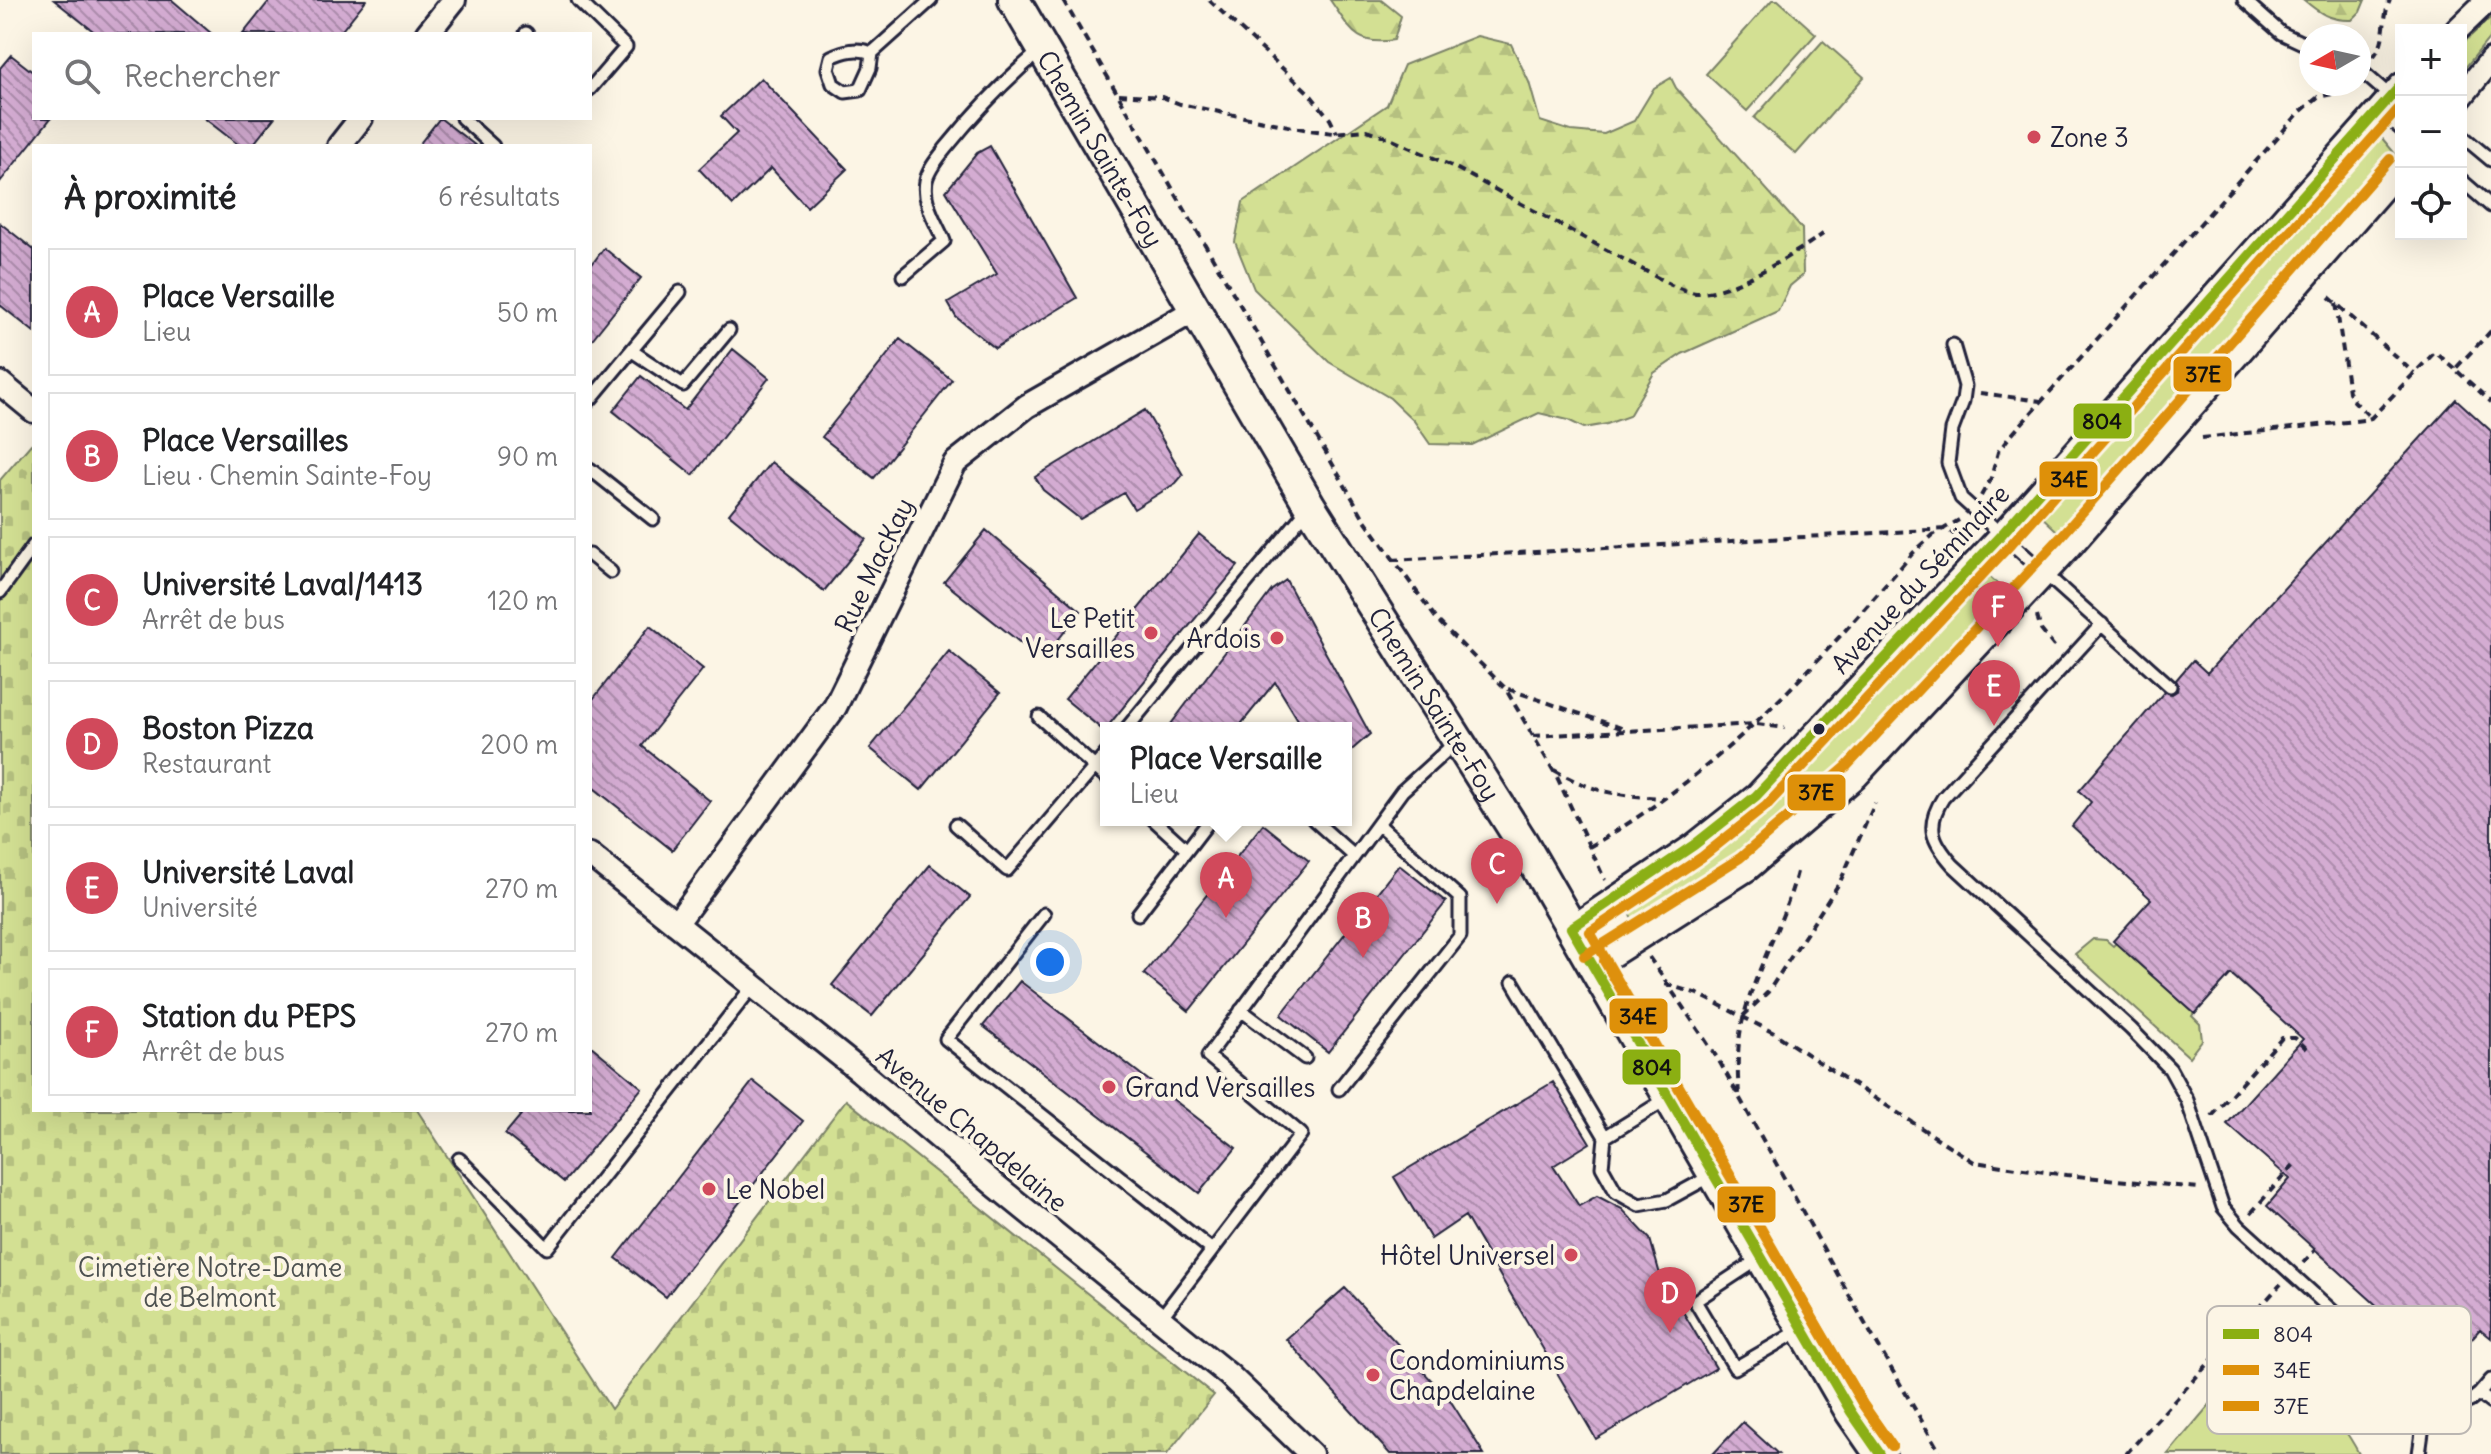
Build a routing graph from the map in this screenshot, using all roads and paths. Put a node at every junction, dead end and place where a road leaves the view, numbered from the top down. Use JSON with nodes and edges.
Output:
{"nodes":[{"id":1,"x":454,"y":0,"type":"edge"},
{"id":2,"x":578,"y":0,"type":"edge"},
{"id":3,"x":931,"y":0,"type":"edge"},
{"id":4,"x":1014,"y":0,"type":"edge"},
{"id":5,"x":1063,"y":0,"type":"edge"},
{"id":6,"x":1209,"y":0,"type":"edge"},
{"id":7,"x":2244,"y":0,"type":"edge"},
{"id":8,"x":2390,"y":0,"type":"edge"},
{"id":9,"x":2488,"y":0,"type":"edge"},
{"id":10,"x":2463,"y":24,"type":"edge"},
{"id":11,"x":429,"y":32,"type":"edge"},
{"id":12,"x":2299,"y":44,"type":"edge"},
{"id":13,"x":1042,"y":49,"type":"junction"},
{"id":14,"x":872,"y":53,"type":"junction"},
{"id":15,"x":2372,"y":59,"type":"dead end"},
{"id":16,"x":2491,"y":60,"type":"edge"},
{"id":17,"x":2371,"y":80,"type":"edge"},
{"id":18,"x":592,"y":87,"type":"edge"},
{"id":19,"x":1118,"y":94,"type":"junction"},
{"id":20,"x":2323,"y":96,"type":"edge"},
{"id":21,"x":2462,"y":96,"type":"edge"},
{"id":22,"x":2390,"y":97,"type":"edge"},
{"id":23,"x":359,"y":120,"type":"edge"},
{"id":24,"x":464,"y":120,"type":"edge"},
{"id":25,"x":1337,"y":133,"type":"junction"},
{"id":26,"x":2467,"y":140,"type":"edge"},
{"id":27,"x":341,"y":144,"type":"edge"},
{"id":28,"x":491,"y":144,"type":"edge"},
{"id":29,"x":2491,"y":160,"type":"edge"},
{"id":30,"x":2395,"y":175,"type":"edge"},
{"id":31,"x":2467,"y":185,"type":"edge"},
{"id":32,"x":2491,"y":206,"type":"edge"},
{"id":33,"x":1823,"y":234,"type":"dead end"},
{"id":34,"x":903,"y":276,"type":"dead end"},
{"id":35,"x":680,"y":292,"type":"dead end"},
{"id":36,"x":2329,"y":297,"type":"dead end"},
{"id":37,"x":2336,"y":303,"type":"junction"},
{"id":38,"x":1195,"y":310,"type":"junction"},
{"id":39,"x":729,"y":330,"type":"dead end"},
{"id":40,"x":2491,"y":331,"type":"edge"},
{"id":41,"x":1953,"y":345,"type":"dead end"},
{"id":42,"x":632,"y":351,"type":"junction"},
{"id":43,"x":2455,"y":369,"type":"junction"},
{"id":44,"x":2414,"y":373,"type":"junction"},
{"id":45,"x":0,"y":383,"type":"edge"},
{"id":46,"x":1965,"y":391,"type":"junction"},
{"id":47,"x":592,"y":398,"type":"edge"},
{"id":48,"x":2041,"y":401,"type":"junction"},
{"id":49,"x":2491,"y":402,"type":"edge"},
{"id":50,"x":32,"y":409,"type":"edge"},
{"id":51,"x":2371,"y":418,"type":"junction"},
{"id":52,"x":2202,"y":438,"type":"dead end"},
{"id":53,"x":592,"y":471,"type":"edge"},
{"id":54,"x":1979,"y":498,"type":"dead end"},
{"id":55,"x":1310,"y":506,"type":"junction"},
{"id":56,"x":1963,"y":517,"type":"dead end"},
{"id":57,"x":653,"y":519,"type":"dead end"},
{"id":58,"x":1947,"y":529,"type":"junction"},
{"id":59,"x":2002,"y":534,"type":"junction"},
{"id":60,"x":32,"y":548,"type":"edge"},
{"id":61,"x":1970,"y":548,"type":"dead end"},
{"id":62,"x":592,"y":557,"type":"edge"},
{"id":63,"x":1392,"y":560,"type":"junction"},
{"id":64,"x":611,"y":572,"type":"dead end"},
{"id":65,"x":2047,"y":573,"type":"junction"},
{"id":66,"x":0,"y":592,"type":"edge"},
{"id":67,"x":2035,"y":610,"type":"dead end"},
{"id":68,"x":2102,"y":624,"type":"junction"},
{"id":69,"x":2069,"y":660,"type":"junction"},
{"id":70,"x":2170,"y":686,"type":"dead end"},
{"id":71,"x":1505,"y":688,"type":"junction"},
{"id":72,"x":1039,"y":717,"type":"dead end"},
{"id":73,"x":1132,"y":722,"type":"edge"},
{"id":74,"x":1757,"y":724,"type":"junction"},
{"id":75,"x":1785,"y":728,"type":"dead end"},
{"id":76,"x":1627,"y":730,"type":"junction"},
{"id":77,"x":1533,"y":736,"type":"junction"},
{"id":78,"x":1457,"y":741,"type":"junction"},
{"id":79,"x":1100,"y":761,"type":"edge"},
{"id":80,"x":1095,"y":767,"type":"junction"},
{"id":81,"x":1553,"y":769,"type":"junction"},
{"id":82,"x":1100,"y":772,"type":"edge"},
{"id":83,"x":1666,"y":798,"type":"junction"},
{"id":84,"x":1875,"y":803,"type":"dead end"},
{"id":85,"x":1378,"y":824,"type":"junction"},
{"id":86,"x":956,"y":825,"type":"dead end"},
{"id":87,"x":1161,"y":826,"type":"edge"},
{"id":88,"x":1205,"y":826,"type":"edge"},
{"id":89,"x":1321,"y":826,"type":"edge"},
{"id":90,"x":1589,"y":847,"type":"junction"},
{"id":91,"x":1187,"y":850,"type":"junction"},
{"id":92,"x":1354,"y":856,"type":"junction"},
{"id":93,"x":592,"y":857,"type":"edge"},
{"id":94,"x":1797,"y":872,"type":"dead end"},
{"id":95,"x":1607,"y":883,"type":"dead end"},
{"id":96,"x":1044,"y":914,"type":"dead end"},
{"id":97,"x":1138,"y":914,"type":"dead end"},
{"id":98,"x":676,"y":924,"type":"junction"},
{"id":99,"x":1571,"y":928,"type":"junction"},
{"id":100,"x":1647,"y":955,"type":"dead end"},
{"id":101,"x":1592,"y":968,"type":"junction"},
{"id":102,"x":1513,"y":982,"type":"dead end"},
{"id":103,"x":1665,"y":984,"type":"junction"},
{"id":104,"x":753,"y":986,"type":"junction"},
{"id":105,"x":1241,"y":1010,"type":"junction"},
{"id":106,"x":1743,"y":1016,"type":"junction"},
{"id":107,"x":2308,"y":1050,"type":"dead end"},
{"id":108,"x":1305,"y":1058,"type":"dead end"},
{"id":109,"x":1339,"y":1089,"type":"dead end"},
{"id":110,"x":1740,"y":1096,"type":"junction"},
{"id":111,"x":1668,"y":1098,"type":"junction"},
{"id":112,"x":2197,"y":1133,"type":"junction"},
{"id":113,"x":1605,"y":1137,"type":"junction"},
{"id":114,"x":459,"y":1159,"type":"dead end"},
{"id":115,"x":2297,"y":1161,"type":"dead end"},
{"id":116,"x":1714,"y":1175,"type":"junction"},
{"id":117,"x":2216,"y":1189,"type":"junction"},
{"id":118,"x":2239,"y":1226,"type":"junction"},
{"id":119,"x":1212,"y":1250,"type":"junction"},
{"id":120,"x":1762,"y":1257,"type":"junction"},
{"id":121,"x":2290,"y":1275,"type":"junction"},
{"id":122,"x":2262,"y":1306,"type":"edge"},
{"id":123,"x":2325,"y":1306,"type":"edge"},
{"id":124,"x":1160,"y":1319,"type":"junction"},
{"id":125,"x":1804,"y":1328,"type":"junction"},
{"id":126,"x":2207,"y":1366,"type":"edge"},
{"id":127,"x":2491,"y":1380,"type":"edge"},
{"id":128,"x":2479,"y":1394,"type":"junction"},
{"id":129,"x":2471,"y":1400,"type":"edge"},
{"id":130,"x":2491,"y":1403,"type":"edge"},
{"id":131,"x":1851,"y":1412,"type":"junction"},
{"id":132,"x":2422,"y":1434,"type":"edge"},
{"id":133,"x":1311,"y":1454,"type":"edge"},
{"id":134,"x":1868,"y":1454,"type":"edge"},
{"id":135,"x":1880,"y":1454,"type":"edge"},
{"id":136,"x":1941,"y":1454,"type":"edge"},
{"id":137,"x":2126,"y":1454,"type":"edge"},
{"id":138,"x":2419,"y":1454,"type":"edge"}],
"edges":[{"from":1,"to":11,"type":"street"},
{"from":2,"to":18,"type":"lane"},
{"from":3,"to":14,"type":"lane"},
{"from":4,"to":13,"type":"main road","name":"Chemin Sainte-Foy"},
{"from":5,"to":19,"type":"path"},
{"from":6,"to":25,"type":"path"},
{"from":7,"to":12,"type":"lane"},
{"from":8,"to":15,"type":"path"},
{"from":9,"to":10,"type":"street"},
{"from":13,"to":34,"type":"lane"},
{"from":13,"to":38,"type":"main road","name":"Chemin Sainte-Foy"},
{"from":14,"to":14,"type":"lane"},
{"from":16,"to":21,"type":"street"},
{"from":17,"to":22,"type":"lane"},
{"from":19,"to":25,"type":"path"},
{"from":19,"to":63,"type":"path"},
{"from":20,"to":48,"type":"path"},
{"from":22,"to":59,"type":"street","name":"Avenue du Séminaire"},
{"from":23,"to":27,"type":"street"},
{"from":24,"to":28,"type":"lane"},
{"from":25,"to":33,"type":"path"},
{"from":26,"to":29,"type":"lane"},
{"from":30,"to":65,"type":"street"},
{"from":31,"to":32,"type":"lane"},
{"from":35,"to":42,"type":"lane"},
{"from":36,"to":37,"type":"path"},
{"from":37,"to":44,"type":"path"},
{"from":37,"to":51,"type":"path"},
{"from":38,"to":55,"type":"main road","name":"Chemin Sainte-Foy"},
{"from":38,"to":98,"type":"street","name":"Rue MacKay"},
{"from":39,"to":42,"type":"lane"},
{"from":40,"to":43,"type":"path"},
{"from":41,"to":46,"type":"lane"},
{"from":42,"to":47,"type":"lane"},
{"from":43,"to":44,"type":"path"},
{"from":43,"to":49,"type":"path"},
{"from":44,"to":51,"type":"path"},
{"from":45,"to":50,"type":"street"},
{"from":46,"to":48,"type":"path"},
{"from":46,"to":59,"type":"lane"},
{"from":48,"to":54,"type":"path"},
{"from":51,"to":52,"type":"path"},
{"from":53,"to":57,"type":"lane"},
{"from":55,"to":73,"type":"lane"},
{"from":55,"to":78,"type":"main road","name":"Chemin Sainte-Foy"},
{"from":56,"to":58,"type":"path"},
{"from":58,"to":61,"type":"path"},
{"from":58,"to":63,"type":"path"},
{"from":58,"to":74,"type":"path"},
{"from":59,"to":65,"type":"lane"},
{"from":59,"to":99,"type":"street","name":"Avenue du Séminaire"},
{"from":60,"to":66,"type":"lane"},
{"from":62,"to":64,"type":"lane"},
{"from":63,"to":71,"type":"path"},
{"from":65,"to":68,"type":"lane"},
{"from":65,"to":101,"type":"street"},
{"from":67,"to":69,"type":"path"},
{"from":68,"to":69,"type":"lane"},
{"from":68,"to":70,"type":"lane"},
{"from":69,"to":112,"type":"lane"},
{"from":71,"to":76,"type":"path"},
{"from":71,"to":77,"type":"path"},
{"from":72,"to":80,"type":"lane"},
{"from":74,"to":75,"type":"path"},
{"from":74,"to":76,"type":"path"},
{"from":74,"to":83,"type":"path"},
{"from":76,"to":77,"type":"path"},
{"from":77,"to":81,"type":"path"},
{"from":78,"to":85,"type":"lane"},
{"from":78,"to":99,"type":"main road","name":"Chemin Sainte-Foy"},
{"from":79,"to":80,"type":"lane"},
{"from":80,"to":82,"type":"lane"},
{"from":80,"to":86,"type":"lane"},
{"from":81,"to":83,"type":"path"},
{"from":81,"to":90,"type":"path"},
{"from":83,"to":90,"type":"path"},
{"from":84,"to":106,"type":"path"},
{"from":85,"to":92,"type":"lane"},
{"from":85,"to":109,"type":"lane"},
{"from":87,"to":91,"type":"lane"},
{"from":88,"to":91,"type":"lane"},
{"from":89,"to":92,"type":"lane"},
{"from":90,"to":95,"type":"path"},
{"from":91,"to":97,"type":"lane"},
{"from":92,"to":105,"type":"lane"},
{"from":93,"to":98,"type":"street","name":"Avenue Chapdelaine"},
{"from":94,"to":106,"type":"path"},
{"from":96,"to":119,"type":"lane"},
{"from":98,"to":104,"type":"street","name":"Avenue Chapdelaine"},
{"from":99,"to":101,"type":"main road","name":"Chemin Sainte-Foy"},
{"from":100,"to":103,"type":"path"},
{"from":101,"to":111,"type":"main road","name":"Chemin Sainte-Foy"},
{"from":102,"to":113,"type":"lane"},
{"from":103,"to":106,"type":"path"},
{"from":103,"to":110,"type":"path"},
{"from":104,"to":114,"type":"lane"},
{"from":104,"to":124,"type":"street","name":"Avenue Chapdelaine"},
{"from":105,"to":108,"type":"lane"},
{"from":105,"to":119,"type":"lane"},
{"from":106,"to":110,"type":"path"},
{"from":106,"to":117,"type":"path"},
{"from":107,"to":112,"type":"path"},
{"from":110,"to":136,"type":"path"},
{"from":111,"to":113,"type":"lane"},
{"from":111,"to":116,"type":"main road","name":"Chemin Sainte-Foy"},
{"from":112,"to":117,"type":"lane"},
{"from":113,"to":116,"type":"lane"},
{"from":115,"to":118,"type":"path"},
{"from":116,"to":120,"type":"main road","name":"Chemin Sainte-Foy"},
{"from":117,"to":118,"type":"lane"},
{"from":118,"to":121,"type":"lane"},
{"from":119,"to":124,"type":"lane"},
{"from":120,"to":125,"type":"main road","name":"Chemin Sainte-Foy"},
{"from":120,"to":125,"type":"lane"},
{"from":121,"to":122,"type":"path"},
{"from":121,"to":123,"type":"lane"},
{"from":124,"to":133,"type":"street","name":"Avenue Chapdelaine"},
{"from":125,"to":131,"type":"main road","name":"Chemin Sainte-Foy"},
{"from":126,"to":137,"type":"path"},
{"from":127,"to":128,"type":"lane"},
{"from":128,"to":129,"type":"lane"},
{"from":128,"to":130,"type":"lane"},
{"from":131,"to":134,"type":"main road","name":"Chemin Sainte-Foy"},
{"from":131,"to":135,"type":"main road","name":"Chemin Sainte-Foy"},
{"from":132,"to":138,"type":"lane"}]}
